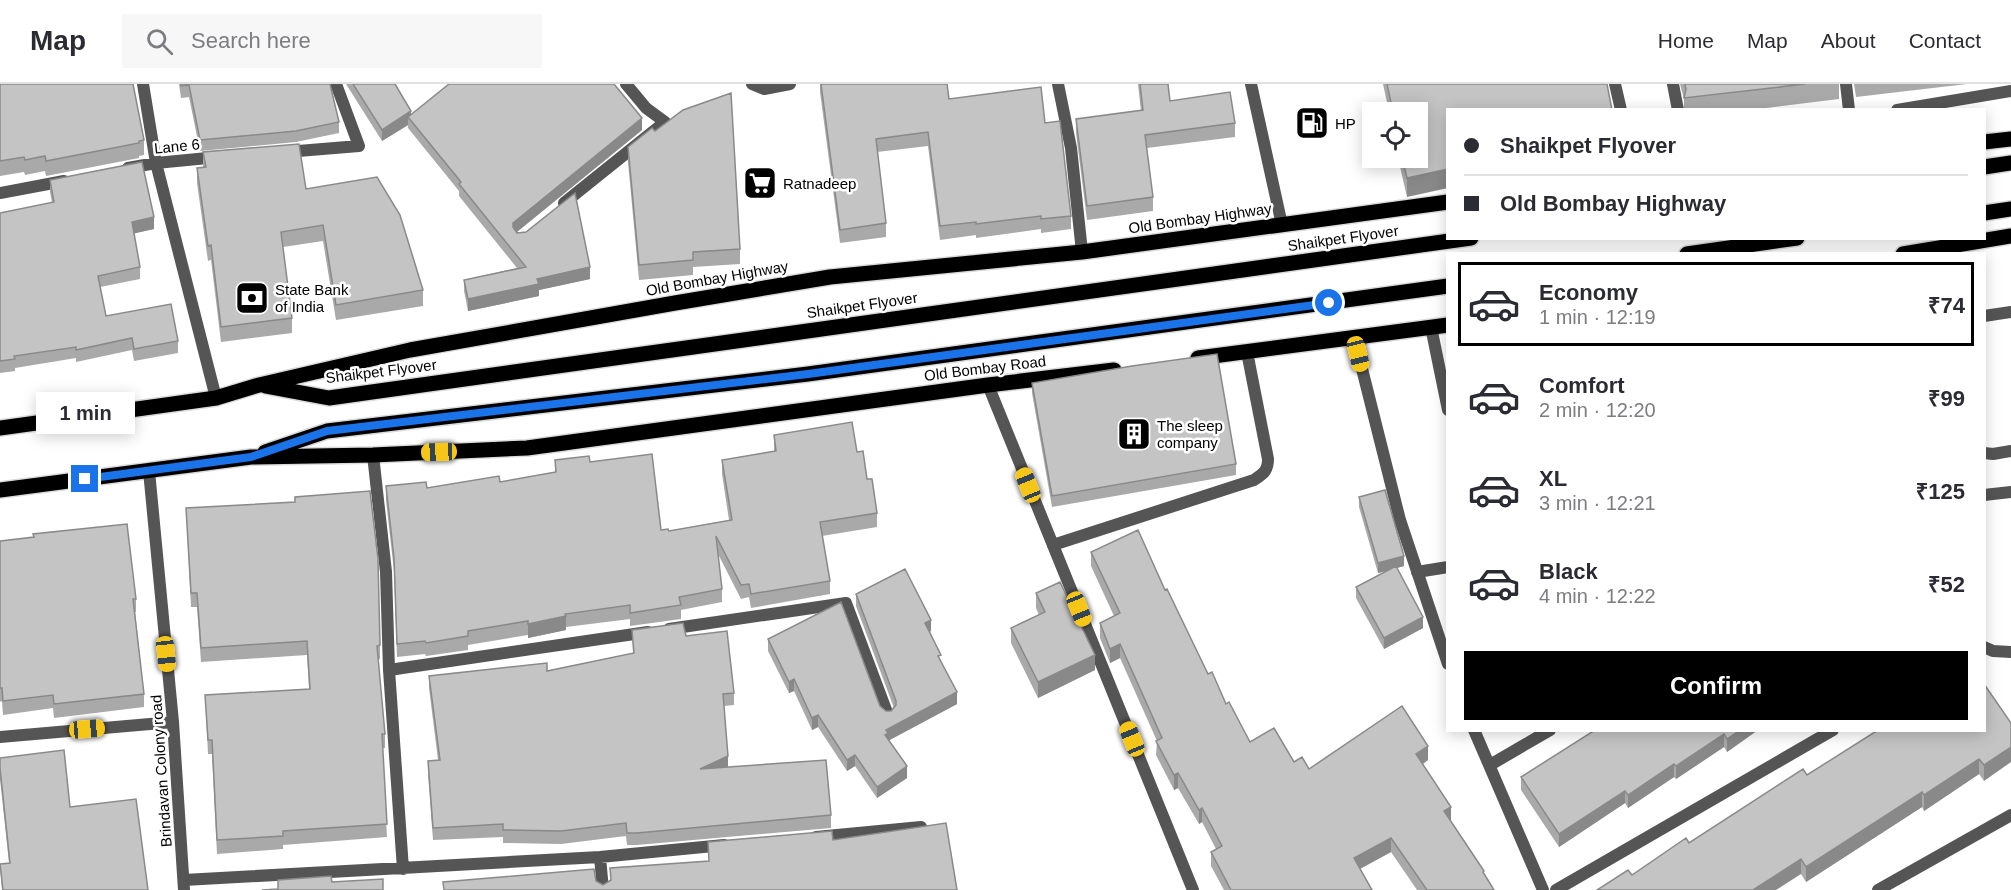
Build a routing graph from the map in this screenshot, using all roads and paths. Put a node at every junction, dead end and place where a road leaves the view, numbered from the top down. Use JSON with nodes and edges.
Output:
{"nodes":[{"id":1,"x":143,"y":84,"type":"edge"},
{"id":2,"x":336,"y":84,"type":"edge"},
{"id":3,"x":626,"y":84,"type":"edge"},
{"id":4,"x":752,"y":84,"type":"edge"},
{"id":5,"x":790,"y":84,"type":"edge"},
{"id":6,"x":1058,"y":84,"type":"edge"},
{"id":7,"x":1251,"y":84,"type":"edge"},
{"id":8,"x":1615,"y":84,"type":"edge"},
{"id":9,"x":1673,"y":84,"type":"edge"},
{"id":10,"x":1846,"y":84,"type":"edge"},
{"id":11,"x":2011,"y":91,"type":"edge"},
{"id":12,"x":1621,"y":108,"type":"edge"},
{"id":13,"x":1678,"y":108,"type":"edge"},
{"id":14,"x":1849,"y":108,"type":"edge"},
{"id":15,"x":1909,"y":108,"type":"edge"},
{"id":16,"x":2011,"y":139,"type":"edge"},
{"id":17,"x":1986,"y":142,"type":"edge"},
{"id":18,"x":275,"y":153,"type":"edge"},
{"id":19,"x":227,"y":157,"type":"edge"},
{"id":20,"x":156,"y":162,"type":"junction"},
{"id":21,"x":2011,"y":163,"type":"edge"},
{"id":22,"x":1986,"y":167,"type":"edge"},
{"id":23,"x":111,"y":171,"type":"edge"},
{"id":24,"x":78,"y":178,"type":"edge"},
{"id":25,"x":0,"y":193,"type":"edge"},
{"id":26,"x":1446,"y":202,"type":"edge"},
{"id":27,"x":557,"y":208,"type":"edge"},
{"id":28,"x":2011,"y":209,"type":"edge"},
{"id":29,"x":1986,"y":213,"type":"edge"},
{"id":30,"x":1282,"y":225,"type":"junction"},
{"id":31,"x":2011,"y":236,"type":"edge"},
{"id":32,"x":1457,"y":240,"type":"edge"},
{"id":33,"x":1783,"y":240,"type":"edge"},
{"id":34,"x":1959,"y":249,"type":"edge"},
{"id":35,"x":1082,"y":252,"type":"junction"},
{"id":36,"x":1701,"y":252,"type":"edge"},
{"id":37,"x":1925,"y":252,"type":"edge"},
{"id":38,"x":1446,"y":286,"type":"edge"},
{"id":39,"x":2011,"y":312,"type":"edge"},
{"id":40,"x":1986,"y":316,"type":"edge"},
{"id":41,"x":1446,"y":326,"type":"edge"},
{"id":42,"x":1431,"y":327,"type":"junction"},
{"id":43,"x":1354,"y":337,"type":"junction"},
{"id":44,"x":1247,"y":352,"type":"junction"},
{"id":45,"x":1187,"y":360,"type":"edge"},
{"id":46,"x":1128,"y":368,"type":"edge"},
{"id":47,"x":259,"y":385,"type":"junction"},
{"id":48,"x":988,"y":385,"type":"junction"},
{"id":49,"x":216,"y":398,"type":"junction"},
{"id":50,"x":1446,"y":400,"type":"edge"},
{"id":51,"x":0,"y":428,"type":"edge"},
{"id":52,"x":2011,"y":451,"type":"edge"},
{"id":53,"x":1986,"y":453,"type":"edge"},
{"id":54,"x":373,"y":455,"type":"junction"},
{"id":55,"x":251,"y":457,"type":"junction"},
{"id":56,"x":149,"y":471,"type":"junction"},
{"id":57,"x":0,"y":490,"type":"edge"},
{"id":58,"x":2011,"y":492,"type":"edge"},
{"id":59,"x":1986,"y":495,"type":"edge"},
{"id":60,"x":1053,"y":544,"type":"junction"},
{"id":61,"x":1446,"y":567,"type":"edge"},
{"id":62,"x":1417,"y":572,"type":"junction"},
{"id":63,"x":1986,"y":648,"type":"edge"},
{"id":64,"x":2011,"y":652,"type":"edge"},
{"id":65,"x":1446,"y":658,"type":"edge"},
{"id":66,"x":389,"y":670,"type":"junction"},
{"id":67,"x":888,"y":715,"type":"edge"},
{"id":68,"x":173,"y":722,"type":"junction"},
{"id":69,"x":1475,"y":732,"type":"edge"},
{"id":70,"x":1547,"y":732,"type":"edge"},
{"id":71,"x":1830,"y":732,"type":"edge"},
{"id":72,"x":0,"y":737,"type":"edge"},
{"id":73,"x":1490,"y":765,"type":"junction"},
{"id":74,"x":2011,"y":815,"type":"edge"},
{"id":75,"x":929,"y":827,"type":"edge"},
{"id":76,"x":799,"y":838,"type":"edge"},
{"id":77,"x":741,"y":844,"type":"edge"},
{"id":78,"x":600,"y":856,"type":"junction"},
{"id":79,"x":403,"y":869,"type":"junction"},
{"id":80,"x":184,"y":885,"type":"edge"},
{"id":81,"x":603,"y":890,"type":"edge"},
{"id":82,"x":1193,"y":890,"type":"edge"},
{"id":83,"x":1543,"y":890,"type":"edge"},
{"id":84,"x":1556,"y":890,"type":"edge"},
{"id":85,"x":1878,"y":890,"type":"edge"}],
"edges":[{"from":1,"to":20,"type":"street"},
{"from":2,"to":18,"type":"street"},
{"from":3,"to":27,"type":"street"},
{"from":4,"to":5,"type":"street"},
{"from":6,"to":35,"type":"street"},
{"from":7,"to":30,"type":"street"},
{"from":8,"to":12,"type":"street"},
{"from":9,"to":13,"type":"street"},
{"from":10,"to":14,"type":"street"},
{"from":11,"to":15,"type":"street"},
{"from":16,"to":17,"type":"main road"},
{"from":19,"to":20,"type":"street","name":"Lane 6"},
{"from":20,"to":23,"type":"street","name":"Lane 6"},
{"from":20,"to":49,"type":"street"},
{"from":21,"to":22,"type":"main road"},
{"from":24,"to":25,"type":"street"},
{"from":26,"to":30,"type":"main road","name":"Old Bombay Highway"},
{"from":28,"to":29,"type":"main road"},
{"from":30,"to":35,"type":"main road","name":"Old Bombay Highway"},
{"from":31,"to":34,"type":"main road"},
{"from":32,"to":47,"type":"main road","name":"Shaikpet Flyover"},
{"from":33,"to":36,"type":"main road"},
{"from":34,"to":37,"type":"main road"},
{"from":35,"to":47,"type":"main road","name":"Old Bombay Highway"},
{"from":38,"to":55,"type":"main road"},
{"from":39,"to":40,"type":"street"},
{"from":41,"to":42,"type":"main road"},
{"from":42,"to":43,"type":"main road"},
{"from":42,"to":50,"type":"street"},
{"from":43,"to":44,"type":"main road"},
{"from":43,"to":62,"type":"street"},
{"from":44,"to":45,"type":"main road"},
{"from":44,"to":60,"type":"street"},
{"from":46,"to":48,"type":"main road","name":"Old Bombay Road"},
{"from":47,"to":49,"type":"main road","name":"Old Bombay Highway"},
{"from":48,"to":54,"type":"main road","name":"Old Bombay Road"},
{"from":48,"to":60,"type":"street"},
{"from":49,"to":51,"type":"main road","name":"Old Bombay Highway"},
{"from":52,"to":53,"type":"street"},
{"from":54,"to":55,"type":"main road"},
{"from":54,"to":66,"type":"street"},
{"from":55,"to":56,"type":"main road"},
{"from":56,"to":57,"type":"main road"},
{"from":56,"to":68,"type":"street","name":"Brindavan Colony road"},
{"from":58,"to":59,"type":"street"},
{"from":60,"to":82,"type":"street"},
{"from":61,"to":62,"type":"street"},
{"from":62,"to":65,"type":"street"},
{"from":63,"to":64,"type":"street"},
{"from":66,"to":67,"type":"street"},
{"from":66,"to":79,"type":"street"},
{"from":68,"to":72,"type":"street"},
{"from":68,"to":80,"type":"street","name":"Brindavan Colony road"},
{"from":69,"to":73,"type":"street"},
{"from":70,"to":73,"type":"street"},
{"from":71,"to":84,"type":"street"},
{"from":73,"to":83,"type":"street"},
{"from":74,"to":85,"type":"street"},
{"from":75,"to":76,"type":"street"},
{"from":77,"to":78,"type":"street"},
{"from":78,"to":79,"type":"street"},
{"from":78,"to":81,"type":"street"},
{"from":79,"to":80,"type":"street"}]}
